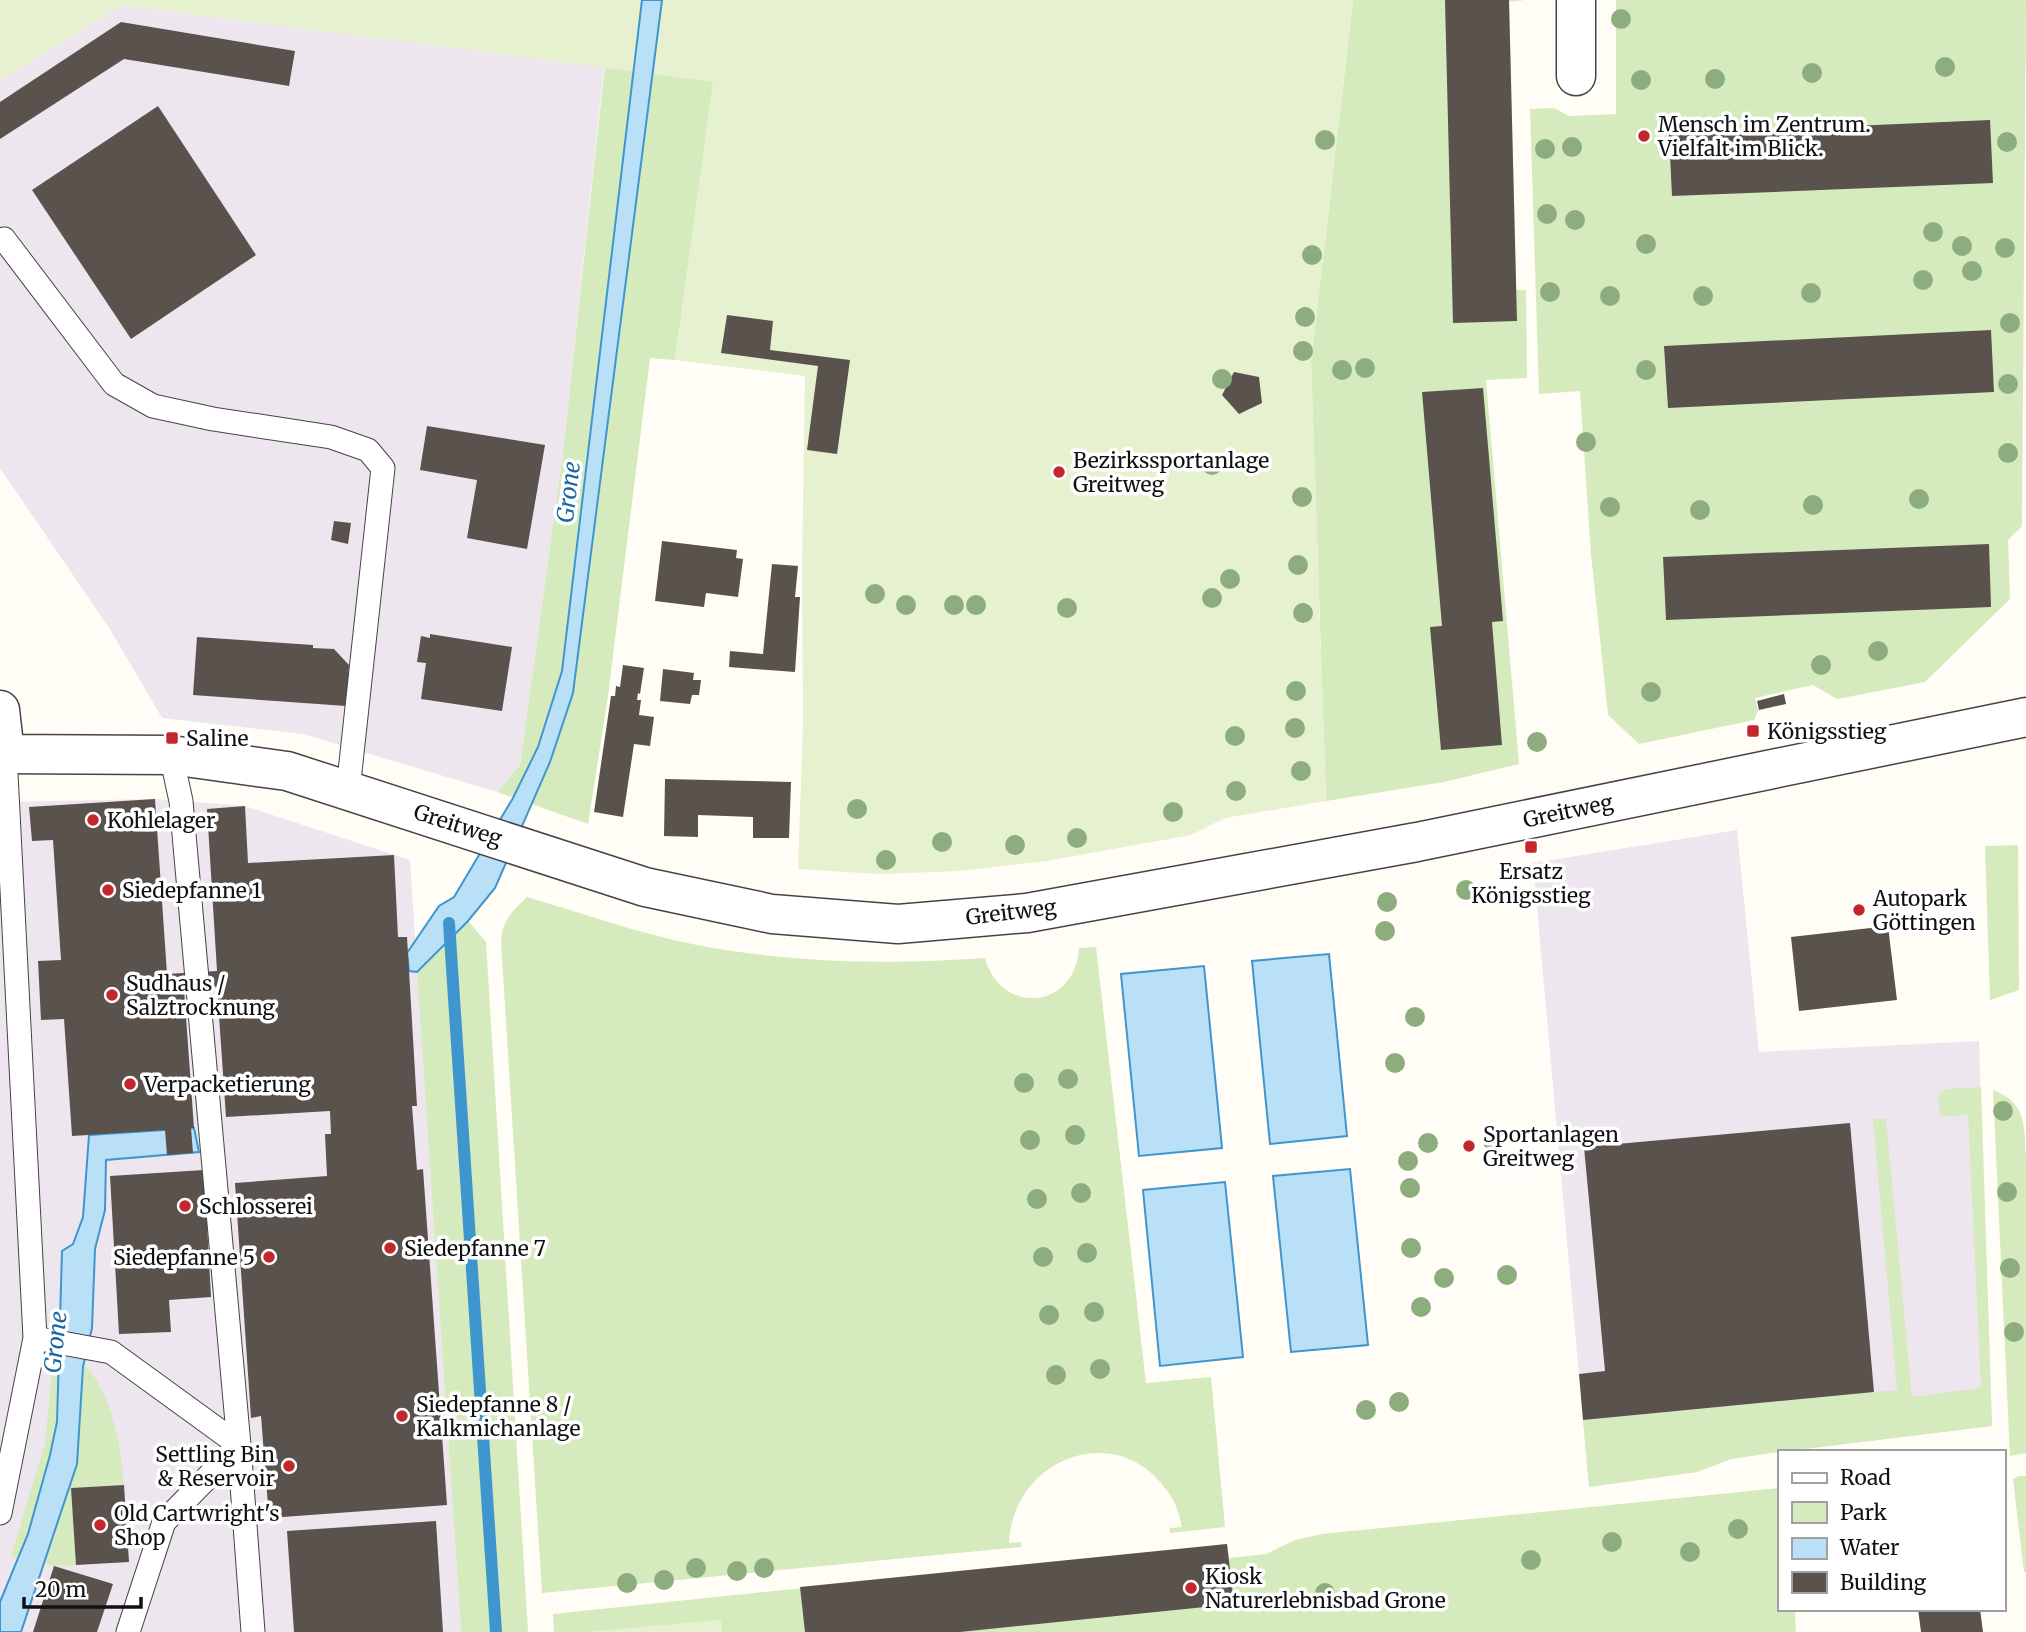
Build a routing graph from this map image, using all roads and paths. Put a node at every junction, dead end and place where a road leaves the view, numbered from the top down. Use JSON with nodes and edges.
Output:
{"nodes":[{"id":1,"x":1576,"y":0,"type":"edge"},
{"id":2,"x":1576,"y":76,"type":"dead end"},
{"id":3,"x":4,"y":239,"type":"dead end"},
{"id":4,"x":0,"y":710,"type":"edge"},
{"id":5,"x":2026,"y":717,"type":"edge"},
{"id":6,"x":2,"y":754,"type":"edge"},
{"id":7,"x":170,"y":755,"type":"junction"},
{"id":8,"x":348,"y":790,"type":"junction"},
{"id":9,"x":35,"y":1338,"type":"junction"},
{"id":10,"x":239,"y":1445,"type":"junction"},
{"id":11,"x":0,"y":1513,"type":"edge"},
{"id":12,"x":128,"y":1632,"type":"edge"},
{"id":13,"x":253,"y":1632,"type":"edge"}],
"edges":[{"from":1,"to":2,"type":"street"},
{"from":3,"to":8,"type":"lane"},
{"from":4,"to":6,"type":"street"},
{"from":5,"to":8,"type":"street","name":"Greitweg"},
{"from":6,"to":7,"type":"street","name":"Greitweg"},
{"from":6,"to":9,"type":"lane"},
{"from":7,"to":8,"type":"street","name":"Greitweg"},
{"from":7,"to":10,"type":"lane"},
{"from":9,"to":10,"type":"lane"},
{"from":9,"to":11,"type":"lane"},
{"from":10,"to":12,"type":"lane"},
{"from":10,"to":13,"type":"lane"}]}
